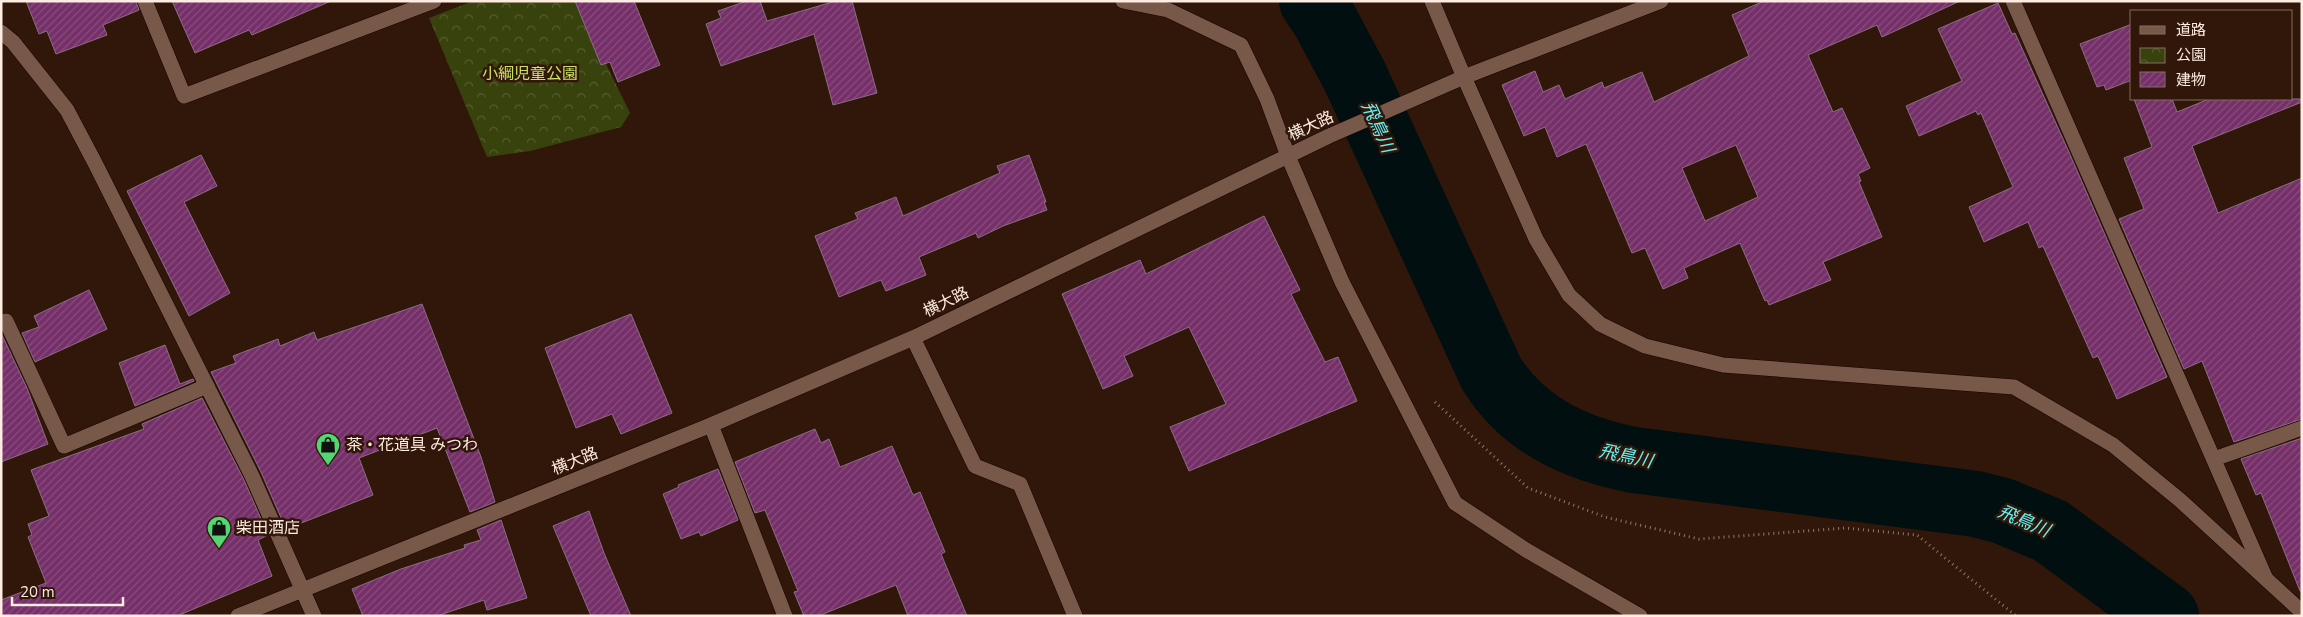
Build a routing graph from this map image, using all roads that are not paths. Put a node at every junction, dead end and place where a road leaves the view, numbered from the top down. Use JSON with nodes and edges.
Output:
{"nodes":[{"id":1,"x":145,"y":1,"type":"edge"},
{"id":2,"x":434,"y":1,"type":"edge"},
{"id":3,"x":1123,"y":1,"type":"edge"},
{"id":4,"x":1432,"y":1,"type":"edge"},
{"id":5,"x":1661,"y":1,"type":"edge"},
{"id":6,"x":2014,"y":1,"type":"edge"},
{"id":7,"x":1,"y":32,"type":"edge"},
{"id":8,"x":1464,"y":77,"type":"junction"},
{"id":9,"x":1288,"y":156,"type":"junction"},
{"id":10,"x":1,"y":323,"type":"edge"},
{"id":11,"x":913,"y":338,"type":"junction"},
{"id":12,"x":207,"y":386,"type":"junction"},
{"id":13,"x":711,"y":425,"type":"junction"},
{"id":14,"x":2302,"y":428,"type":"edge"},
{"id":15,"x":2214,"y":459,"type":"junction"},
{"id":16,"x":2266,"y":579,"type":"junction"},
{"id":17,"x":303,"y":590,"type":"junction"},
{"id":18,"x":2302,"y":612,"type":"edge"},
{"id":19,"x":238,"y":616,"type":"edge"},
{"id":20,"x":314,"y":616,"type":"edge"},
{"id":21,"x":785,"y":616,"type":"edge"},
{"id":22,"x":1075,"y":616,"type":"edge"},
{"id":23,"x":1640,"y":616,"type":"edge"}],
"edges":[{"from":1,"to":2,"type":"street"},
{"from":3,"to":9,"type":"street"},
{"from":4,"to":8,"type":"street"},
{"from":5,"to":8,"type":"street","name":"横大路"},
{"from":6,"to":15,"type":"street"},
{"from":7,"to":12,"type":"street"},
{"from":8,"to":9,"type":"street","name":"横大路"},
{"from":8,"to":16,"type":"street"},
{"from":9,"to":11,"type":"street","name":"横大路"},
{"from":9,"to":23,"type":"street"},
{"from":10,"to":12,"type":"street"},
{"from":11,"to":13,"type":"street","name":"横大路"},
{"from":11,"to":22,"type":"street"},
{"from":12,"to":17,"type":"street"},
{"from":13,"to":17,"type":"street","name":"横大路"},
{"from":13,"to":21,"type":"street"},
{"from":14,"to":15,"type":"street"},
{"from":15,"to":16,"type":"street"},
{"from":16,"to":18,"type":"street"},
{"from":17,"to":19,"type":"street","name":"横大路"},
{"from":17,"to":20,"type":"street"}]}
